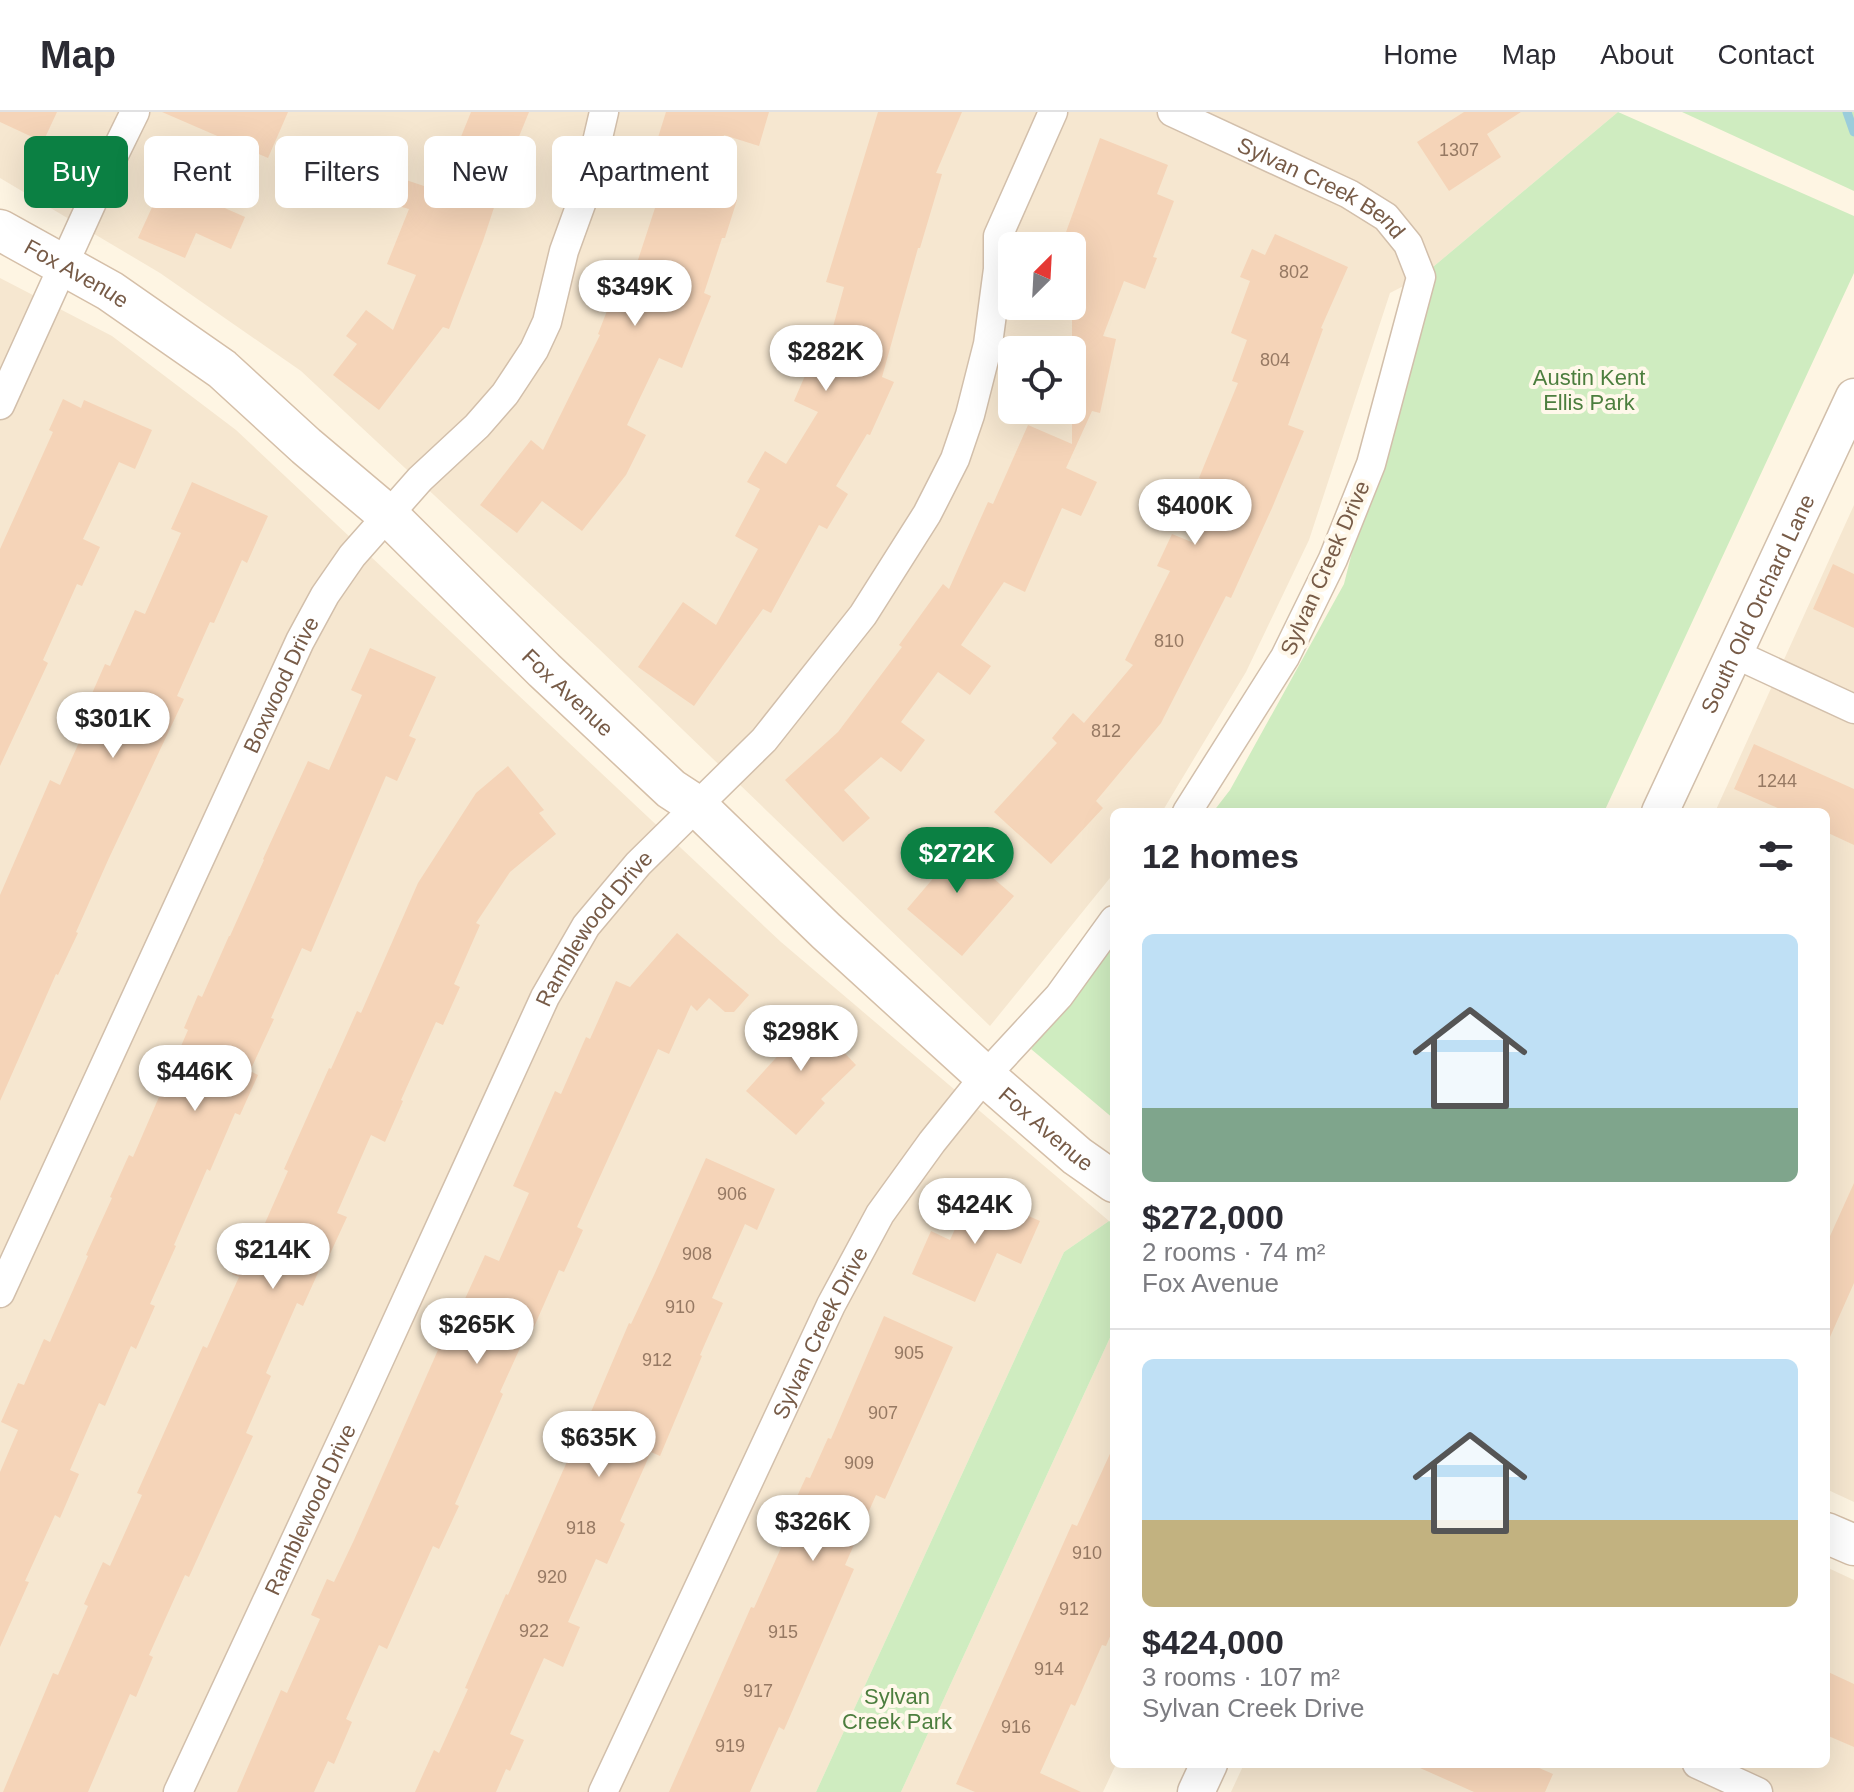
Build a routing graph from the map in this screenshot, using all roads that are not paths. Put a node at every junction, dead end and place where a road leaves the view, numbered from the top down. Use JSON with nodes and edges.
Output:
{"nodes":[{"id":1,"x":135,"y":112,"type":"edge"},
{"id":2,"x":604,"y":112,"type":"edge"},
{"id":3,"x":1053,"y":112,"type":"edge"},
{"id":4,"x":1172,"y":112,"type":"edge"},
{"id":5,"x":0,"y":230,"type":"edge"},
{"id":6,"x":1413,"y":257,"type":"joint"},
{"id":7,"x":64,"y":265,"type":"junction"},
{"id":8,"x":1854,"y":397,"type":"edge"},
{"id":9,"x":0,"y":405,"type":"edge"},
{"id":10,"x":389,"y":516,"type":"junction"},
{"id":11,"x":1733,"y":653,"type":"junction"},
{"id":12,"x":1854,"y":709,"type":"edge"},
{"id":13,"x":697,"y":806,"type":"junction"},
{"id":14,"x":1190,"y":808,"type":"edge"},
{"id":15,"x":1662,"y":808,"type":"edge"},
{"id":16,"x":1110,"y":926,"type":"edge"},
{"id":17,"x":985,"y":1076,"type":"junction"},
{"id":18,"x":1110,"y":1179,"type":"edge"},
{"id":19,"x":0,"y":1293,"type":"edge"},
{"id":20,"x":1830,"y":1535,"type":"edge"},
{"id":21,"x":1854,"y":1545,"type":"edge"},
{"id":22,"x":1207,"y":1768,"type":"edge"},
{"id":23,"x":1706,"y":1768,"type":"edge"},
{"id":24,"x":178,"y":1792,"type":"edge"},
{"id":25,"x":603,"y":1792,"type":"edge"},
{"id":26,"x":1196,"y":1792,"type":"edge"},
{"id":27,"x":1758,"y":1792,"type":"edge"}],
"edges":[{"from":1,"to":7,"type":"street"},
{"from":2,"to":10,"type":"street","name":"Boxwood Drive"},
{"from":3,"to":13,"type":"street","name":"Ramblewood Drive"},
{"from":4,"to":6,"type":"street","name":"Sylvan Creek Bend"},
{"from":5,"to":7,"type":"main road","name":"Fox Avenue"},
{"from":6,"to":14,"type":"street","name":"Sylvan Creek Drive"},
{"from":7,"to":9,"type":"street"},
{"from":7,"to":10,"type":"main road","name":"Fox Avenue"},
{"from":8,"to":11,"type":"street","name":"South Old Orchard Lane"},
{"from":10,"to":13,"type":"main road","name":"Fox Avenue"},
{"from":10,"to":19,"type":"street","name":"Boxwood Drive"},
{"from":11,"to":12,"type":"street"},
{"from":11,"to":15,"type":"street","name":"South Old Orchard Lane"},
{"from":13,"to":17,"type":"main road","name":"Fox Avenue"},
{"from":13,"to":24,"type":"street","name":"Ramblewood Drive"},
{"from":16,"to":17,"type":"street","name":"Sylvan Creek Drive"},
{"from":17,"to":18,"type":"main road","name":"Fox Avenue"},
{"from":17,"to":25,"type":"street","name":"Sylvan Creek Drive"},
{"from":20,"to":21,"type":"main road"},
{"from":22,"to":26,"type":"street"},
{"from":23,"to":27,"type":"street"}]}
